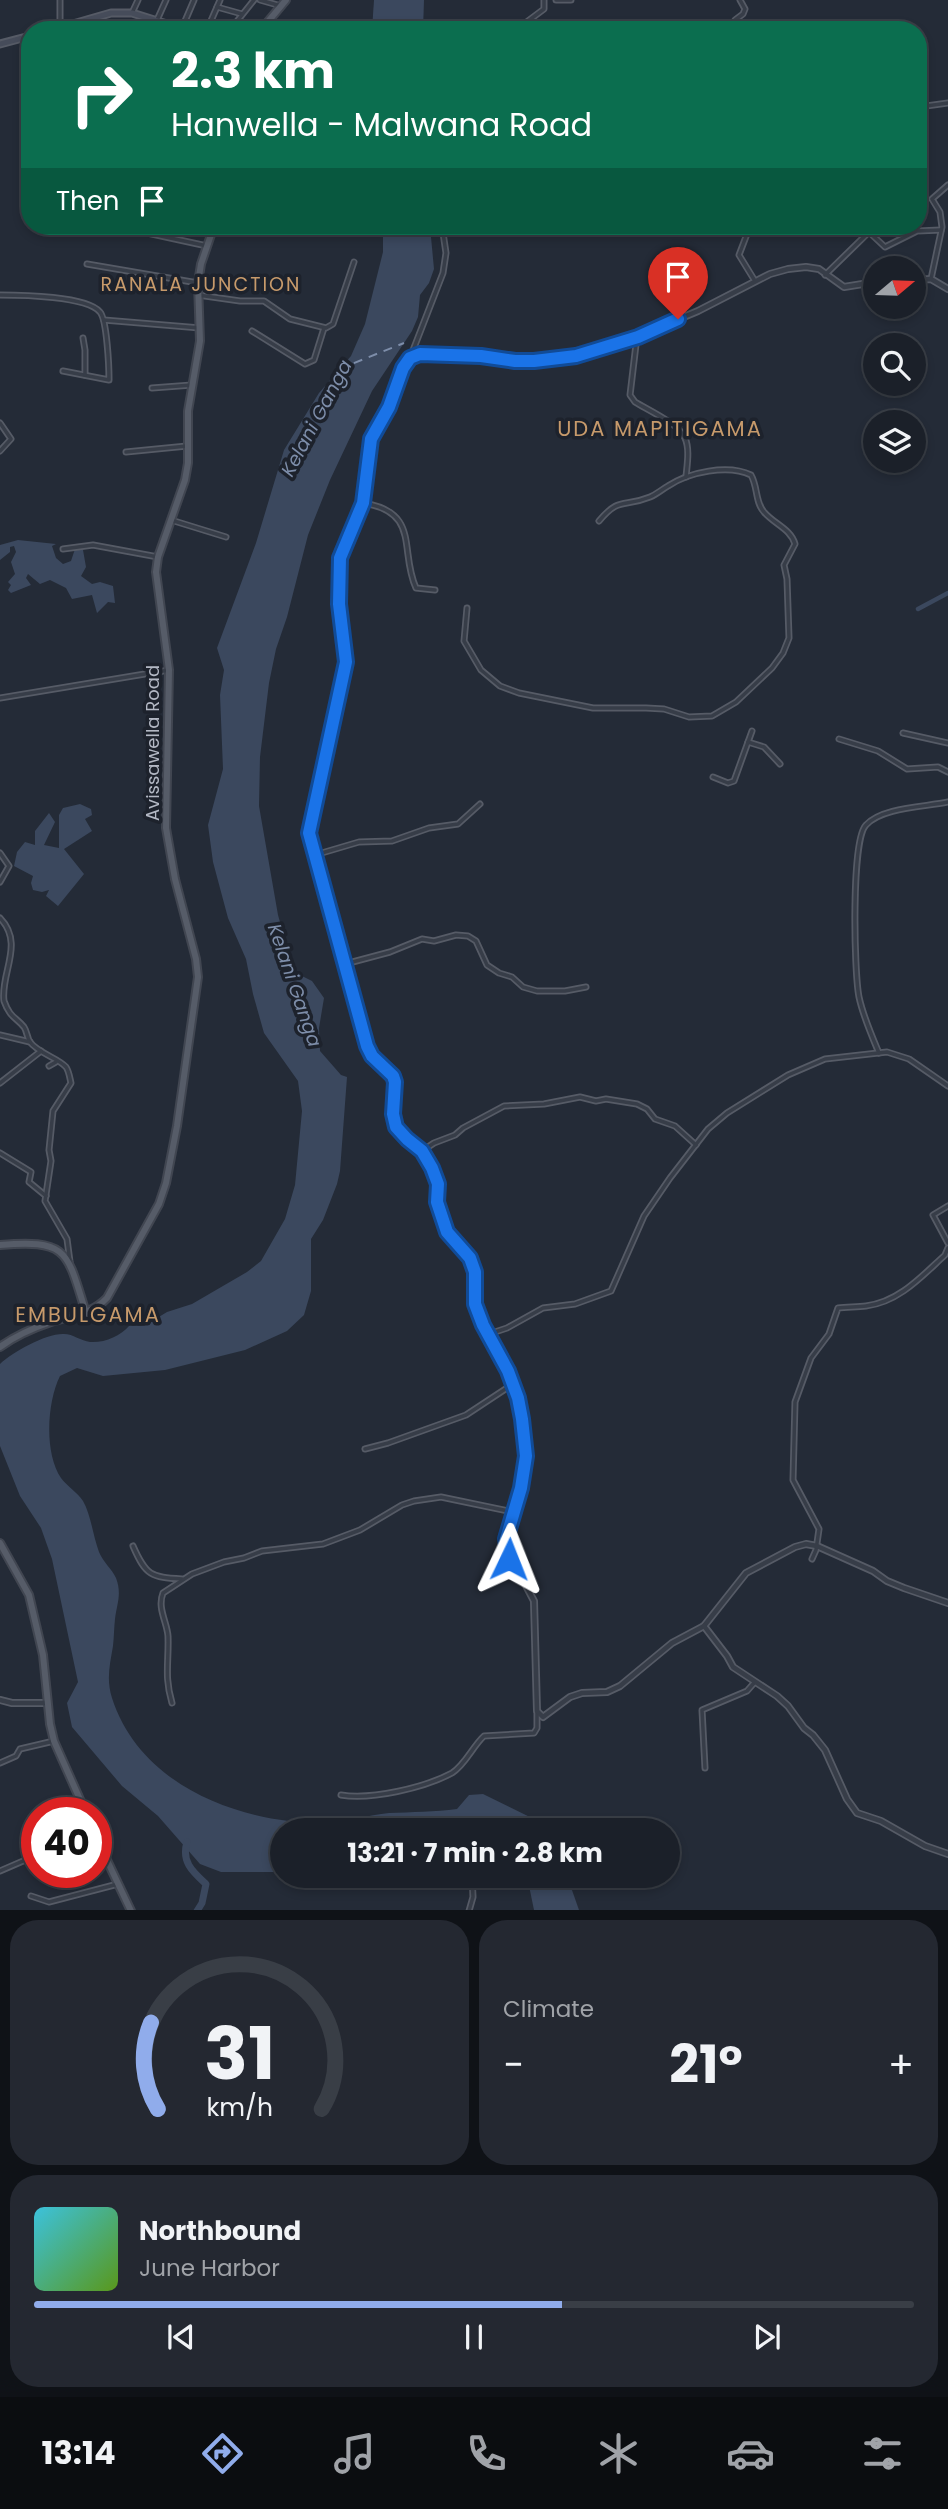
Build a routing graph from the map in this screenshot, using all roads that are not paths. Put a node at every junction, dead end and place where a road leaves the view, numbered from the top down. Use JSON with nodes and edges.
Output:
{"nodes":[{"id":1,"x":60,"y":0,"type":"edge"},
{"id":2,"x":138,"y":0,"type":"edge"},
{"id":3,"x":166,"y":0,"type":"edge"},
{"id":4,"x":194,"y":0,"type":"edge"},
{"id":5,"x":220,"y":0,"type":"edge"},
{"id":6,"x":254,"y":0,"type":"edge"},
{"id":7,"x":260,"y":0,"type":"edge"},
{"id":8,"x":544,"y":0,"type":"edge"},
{"id":9,"x":556,"y":0,"type":"edge"},
{"id":10,"x":571,"y":0,"type":"edge"},
{"id":11,"x":740,"y":0,"type":"edge"},
{"id":12,"x":283,"y":3,"type":"edge"},
{"id":13,"x":217,"y":7,"type":"junction"},
{"id":14,"x":132,"y":13,"type":"junction"},
{"id":15,"x":243,"y":14,"type":"junction"},
{"id":16,"x":157,"y":20,"type":"junction"},
{"id":17,"x":60,"y":21,"type":"edge"},
{"id":18,"x":82,"y":21,"type":"edge"},
{"id":19,"x":160,"y":21,"type":"edge"},
{"id":20,"x":187,"y":21,"type":"edge"},
{"id":21,"x":211,"y":21,"type":"edge"},
{"id":22,"x":237,"y":21,"type":"edge"},
{"id":23,"x":268,"y":21,"type":"edge"},
{"id":24,"x":528,"y":21,"type":"edge"},
{"id":25,"x":735,"y":21,"type":"edge"},
{"id":26,"x":21,"y":38,"type":"edge"},
{"id":27,"x":0,"y":44,"type":"edge"},
{"id":28,"x":948,"y":103,"type":"edge"},
{"id":29,"x":927,"y":106,"type":"edge"},
{"id":30,"x":948,"y":186,"type":"edge"},
{"id":31,"x":941,"y":230,"type":"junction"},
{"id":32,"x":927,"y":231,"type":"edge"},
{"id":33,"x":156,"y":235,"type":"edge"},
{"id":34,"x":210,"y":235,"type":"edge"},
{"id":35,"x":443,"y":235,"type":"edge"},
{"id":36,"x":747,"y":235,"type":"edge"},
{"id":37,"x":866,"y":235,"type":"edge"},
{"id":38,"x":872,"y":235,"type":"edge"},
{"id":39,"x":909,"y":235,"type":"edge"},
{"id":40,"x":206,"y":246,"type":"junction"},
{"id":41,"x":354,"y":262,"type":"dead end"},
{"id":42,"x":87,"y":264,"type":"dead end"},
{"id":43,"x":825,"y":275,"type":"junction"},
{"id":44,"x":926,"y":279,"type":"edge"},
{"id":45,"x":930,"y":279,"type":"junction"},
{"id":46,"x":755,"y":281,"type":"junction"},
{"id":47,"x":198,"y":283,"type":"junction"},
{"id":48,"x":863,"y":284,"type":"edge"},
{"id":49,"x":948,"y":289,"type":"edge"},
{"id":50,"x":0,"y":295,"type":"edge"},
{"id":51,"x":198,"y":295,"type":"junction"},
{"id":52,"x":104,"y":320,"type":"junction"},
{"id":53,"x":324,"y":327,"type":"junction"},
{"id":54,"x":200,"y":328,"type":"junction"},
{"id":55,"x":252,"y":331,"type":"dead end"},
{"id":56,"x":637,"y":336,"type":"junction"},
{"id":57,"x":83,"y":338,"type":"dead end"},
{"id":58,"x":410,"y":358,"type":"junction"},
{"id":59,"x":63,"y":371,"type":"dead end"},
{"id":60,"x":85,"y":375,"type":"junction"},
{"id":61,"x":192,"y":385,"type":"junction"},
{"id":62,"x":152,"y":388,"type":"dead end"},
{"id":63,"x":0,"y":423,"type":"edge"},
{"id":64,"x":189,"y":446,"type":"junction"},
{"id":65,"x":0,"y":451,"type":"edge"},
{"id":66,"x":126,"y":452,"type":"dead end"},
{"id":67,"x":686,"y":477,"type":"junction"},
{"id":68,"x":363,"y":503,"type":"junction"},
{"id":69,"x":171,"y":520,"type":"junction"},
{"id":70,"x":599,"y":522,"type":"dead end"},
{"id":71,"x":226,"y":537,"type":"dead end"},
{"id":72,"x":63,"y":548,"type":"dead end"},
{"id":73,"x":158,"y":557,"type":"junction"},
{"id":74,"x":435,"y":590,"type":"dead end"},
{"id":75,"x":467,"y":608,"type":"dead end"},
{"id":76,"x":169,"y":670,"type":"junction"},
{"id":77,"x":0,"y":698,"type":"edge"},
{"id":78,"x":752,"y":731,"type":"dead end"},
{"id":79,"x":904,"y":733,"type":"dead end"},
{"id":80,"x":839,"y":739,"type":"dead end"},
{"id":81,"x":748,"y":742,"type":"junction"},
{"id":82,"x":948,"y":743,"type":"edge"},
{"id":83,"x":780,"y":764,"type":"dead end"},
{"id":84,"x":948,"y":772,"type":"edge"},
{"id":85,"x":713,"y":777,"type":"dead end"},
{"id":86,"x":948,"y":802,"type":"edge"},
{"id":87,"x":480,"y":804,"type":"dead end"},
{"id":88,"x":0,"y":853,"type":"edge"},
{"id":89,"x":313,"y":855,"type":"junction"},
{"id":90,"x":0,"y":881,"type":"edge"},
{"id":91,"x":1,"y":921,"type":"edge"},
{"id":92,"x":345,"y":964,"type":"junction"},
{"id":93,"x":586,"y":987,"type":"dead end"},
{"id":94,"x":0,"y":1035,"type":"edge"},
{"id":95,"x":30,"y":1042,"type":"junction"},
{"id":96,"x":41,"y":1051,"type":"junction"},
{"id":97,"x":879,"y":1053,"type":"junction"},
{"id":98,"x":56,"y":1062,"type":"junction"},
{"id":99,"x":49,"y":1066,"type":"dead end"},
{"id":100,"x":0,"y":1083,"type":"edge"},
{"id":101,"x":948,"y":1086,"type":"edge"},
{"id":102,"x":696,"y":1146,"type":"junction"},
{"id":103,"x":422,"y":1151,"type":"junction"},
{"id":104,"x":0,"y":1153,"type":"edge"},
{"id":105,"x":46,"y":1196,"type":"junction"},
{"id":106,"x":948,"y":1206,"type":"edge"},
{"id":107,"x":0,"y":1245,"type":"edge"},
{"id":108,"x":948,"y":1246,"type":"edge"},
{"id":109,"x":71,"y":1264,"type":"junction"},
{"id":110,"x":86,"y":1313,"type":"junction"},
{"id":111,"x":489,"y":1334,"type":"junction"},
{"id":112,"x":0,"y":1347,"type":"edge"},
{"id":113,"x":513,"y":1384,"type":"junction"},
{"id":114,"x":365,"y":1448,"type":"dead end"},
{"id":115,"x":513,"y":1512,"type":"junction"},
{"id":116,"x":0,"y":1543,"type":"edge"},
{"id":117,"x":133,"y":1546,"type":"dead end"},
{"id":118,"x":817,"y":1546,"type":"junction"},
{"id":119,"x":812,"y":1559,"type":"dead end"},
{"id":120,"x":184,"y":1579,"type":"junction"},
{"id":121,"x":948,"y":1603,"type":"edge"},
{"id":122,"x":704,"y":1626,"type":"junction"},
{"id":123,"x":754,"y":1683,"type":"junction"},
{"id":124,"x":0,"y":1700,"type":"edge"},
{"id":125,"x":47,"y":1703,"type":"junction"},
{"id":126,"x":172,"y":1703,"type":"dead end"},
{"id":127,"x":537,"y":1711,"type":"junction"},
{"id":128,"x":54,"y":1741,"type":"junction"},
{"id":129,"x":0,"y":1763,"type":"edge"},
{"id":130,"x":705,"y":1769,"type":"dead end"},
{"id":131,"x":341,"y":1795,"type":"dead end"},
{"id":132,"x":79,"y":1797,"type":"edge"},
{"id":133,"x":948,"y":1854,"type":"edge"},
{"id":134,"x":21,"y":1862,"type":"edge"},
{"id":135,"x":0,"y":1871,"type":"edge"},
{"id":136,"x":112,"y":1871,"type":"edge"},
{"id":137,"x":120,"y":1883,"type":"junction"},
{"id":138,"x":473,"y":1888,"type":"edge"},
{"id":139,"x":31,"y":1896,"type":"dead end"},
{"id":140,"x":131,"y":1910,"type":"edge"},
{"id":141,"x":469,"y":1910,"type":"edge"}],
"edges":[{"from":1,"to":17,"type":"street"},
{"from":2,"to":14,"type":"street"},
{"from":3,"to":16,"type":"street"},
{"from":4,"to":20,"type":"street"},
{"from":5,"to":13,"type":"street"},
{"from":6,"to":15,"type":"street"},
{"from":7,"to":12,"type":"street"},
{"from":8,"to":24,"type":"street"},
{"from":9,"to":10,"type":"street"},
{"from":11,"to":25,"type":"street"},
{"from":12,"to":23,"type":"main road"},
{"from":13,"to":15,"type":"street"},
{"from":13,"to":21,"type":"street"},
{"from":14,"to":16,"type":"main road"},
{"from":14,"to":18,"type":"main road"},
{"from":15,"to":22,"type":"street"},
{"from":16,"to":19,"type":"main road"},
{"from":26,"to":27,"type":"main road"},
{"from":28,"to":29,"type":"street"},
{"from":30,"to":31,"type":"street"},
{"from":31,"to":32,"type":"street"},
{"from":31,"to":45,"type":"street"},
{"from":33,"to":40,"type":"street"},
{"from":34,"to":40,"type":"main road","name":"Avissawella Road"},
{"from":35,"to":58,"type":"street"},
{"from":36,"to":46,"type":"street"},
{"from":37,"to":43,"type":"street"},
{"from":38,"to":39,"type":"street"},
{"from":40,"to":47,"type":"main road","name":"Avissawella Road"},
{"from":41,"to":53,"type":"street"},
{"from":42,"to":47,"type":"street"},
{"from":43,"to":46,"type":"street"},
{"from":43,"to":48,"type":"street"},
{"from":44,"to":45,"type":"street"},
{"from":45,"to":49,"type":"street"},
{"from":46,"to":56,"type":"street"},
{"from":47,"to":51,"type":"main road","name":"Avissawella Road"},
{"from":50,"to":52,"type":"street"},
{"from":51,"to":53,"type":"street"},
{"from":51,"to":54,"type":"main road","name":"Avissawella Road"},
{"from":52,"to":54,"type":"street"},
{"from":52,"to":60,"type":"street"},
{"from":53,"to":55,"type":"street"},
{"from":54,"to":61,"type":"main road","name":"Avissawella Road"},
{"from":56,"to":58,"type":"street"},
{"from":56,"to":67,"type":"street"},
{"from":57,"to":60,"type":"street"},
{"from":58,"to":68,"type":"street"},
{"from":59,"to":60,"type":"street"},
{"from":61,"to":62,"type":"street"},
{"from":61,"to":64,"type":"main road","name":"Avissawella Road"},
{"from":63,"to":65,"type":"street"},
{"from":64,"to":66,"type":"street"},
{"from":64,"to":69,"type":"main road","name":"Avissawella Road"},
{"from":67,"to":70,"type":"street"},
{"from":67,"to":75,"type":"street"},
{"from":68,"to":74,"type":"street"},
{"from":68,"to":89,"type":"street"},
{"from":69,"to":71,"type":"street"},
{"from":69,"to":73,"type":"main road","name":"Avissawella Road"},
{"from":72,"to":73,"type":"street"},
{"from":73,"to":76,"type":"main road","name":"Avissawella Road"},
{"from":76,"to":77,"type":"street"},
{"from":76,"to":110,"type":"main road","name":"Avissawella Road"},
{"from":78,"to":81,"type":"street"},
{"from":79,"to":82,"type":"street"},
{"from":80,"to":84,"type":"street"},
{"from":81,"to":83,"type":"street"},
{"from":81,"to":85,"type":"street"},
{"from":86,"to":97,"type":"street"},
{"from":87,"to":89,"type":"street"},
{"from":88,"to":90,"type":"street"},
{"from":89,"to":92,"type":"street"},
{"from":91,"to":95,"type":"street"},
{"from":92,"to":93,"type":"street"},
{"from":92,"to":103,"type":"street"},
{"from":94,"to":95,"type":"street"},
{"from":95,"to":96,"type":"street"},
{"from":96,"to":98,"type":"street"},
{"from":96,"to":100,"type":"street"},
{"from":97,"to":101,"type":"street"},
{"from":97,"to":102,"type":"street"},
{"from":98,"to":99,"type":"street"},
{"from":98,"to":105,"type":"street"},
{"from":102,"to":103,"type":"street"},
{"from":102,"to":111,"type":"street"},
{"from":103,"to":111,"type":"street"},
{"from":104,"to":105,"type":"street"},
{"from":105,"to":109,"type":"street"},
{"from":106,"to":108,"type":"street"},
{"from":107,"to":109,"type":"main road"},
{"from":108,"to":118,"type":"street"},
{"from":109,"to":110,"type":"main road"},
{"from":110,"to":112,"type":"main road","name":"Avissawella Road"},
{"from":111,"to":113,"type":"street"},
{"from":113,"to":114,"type":"street"},
{"from":113,"to":115,"type":"street"},
{"from":115,"to":120,"type":"street"},
{"from":115,"to":127,"type":"street"},
{"from":116,"to":125,"type":"main road"},
{"from":117,"to":120,"type":"street"},
{"from":118,"to":119,"type":"street"},
{"from":118,"to":121,"type":"street"},
{"from":118,"to":122,"type":"street"},
{"from":120,"to":126,"type":"street"},
{"from":122,"to":123,"type":"street"},
{"from":122,"to":127,"type":"street"},
{"from":123,"to":130,"type":"street"},
{"from":123,"to":133,"type":"street"},
{"from":124,"to":125,"type":"street"},
{"from":125,"to":128,"type":"main road"},
{"from":127,"to":131,"type":"street"},
{"from":128,"to":129,"type":"street"},
{"from":128,"to":132,"type":"main road"},
{"from":134,"to":135,"type":"street"},
{"from":136,"to":137,"type":"main road"},
{"from":137,"to":139,"type":"street"},
{"from":137,"to":140,"type":"main road"},
{"from":138,"to":141,"type":"street"}]}
